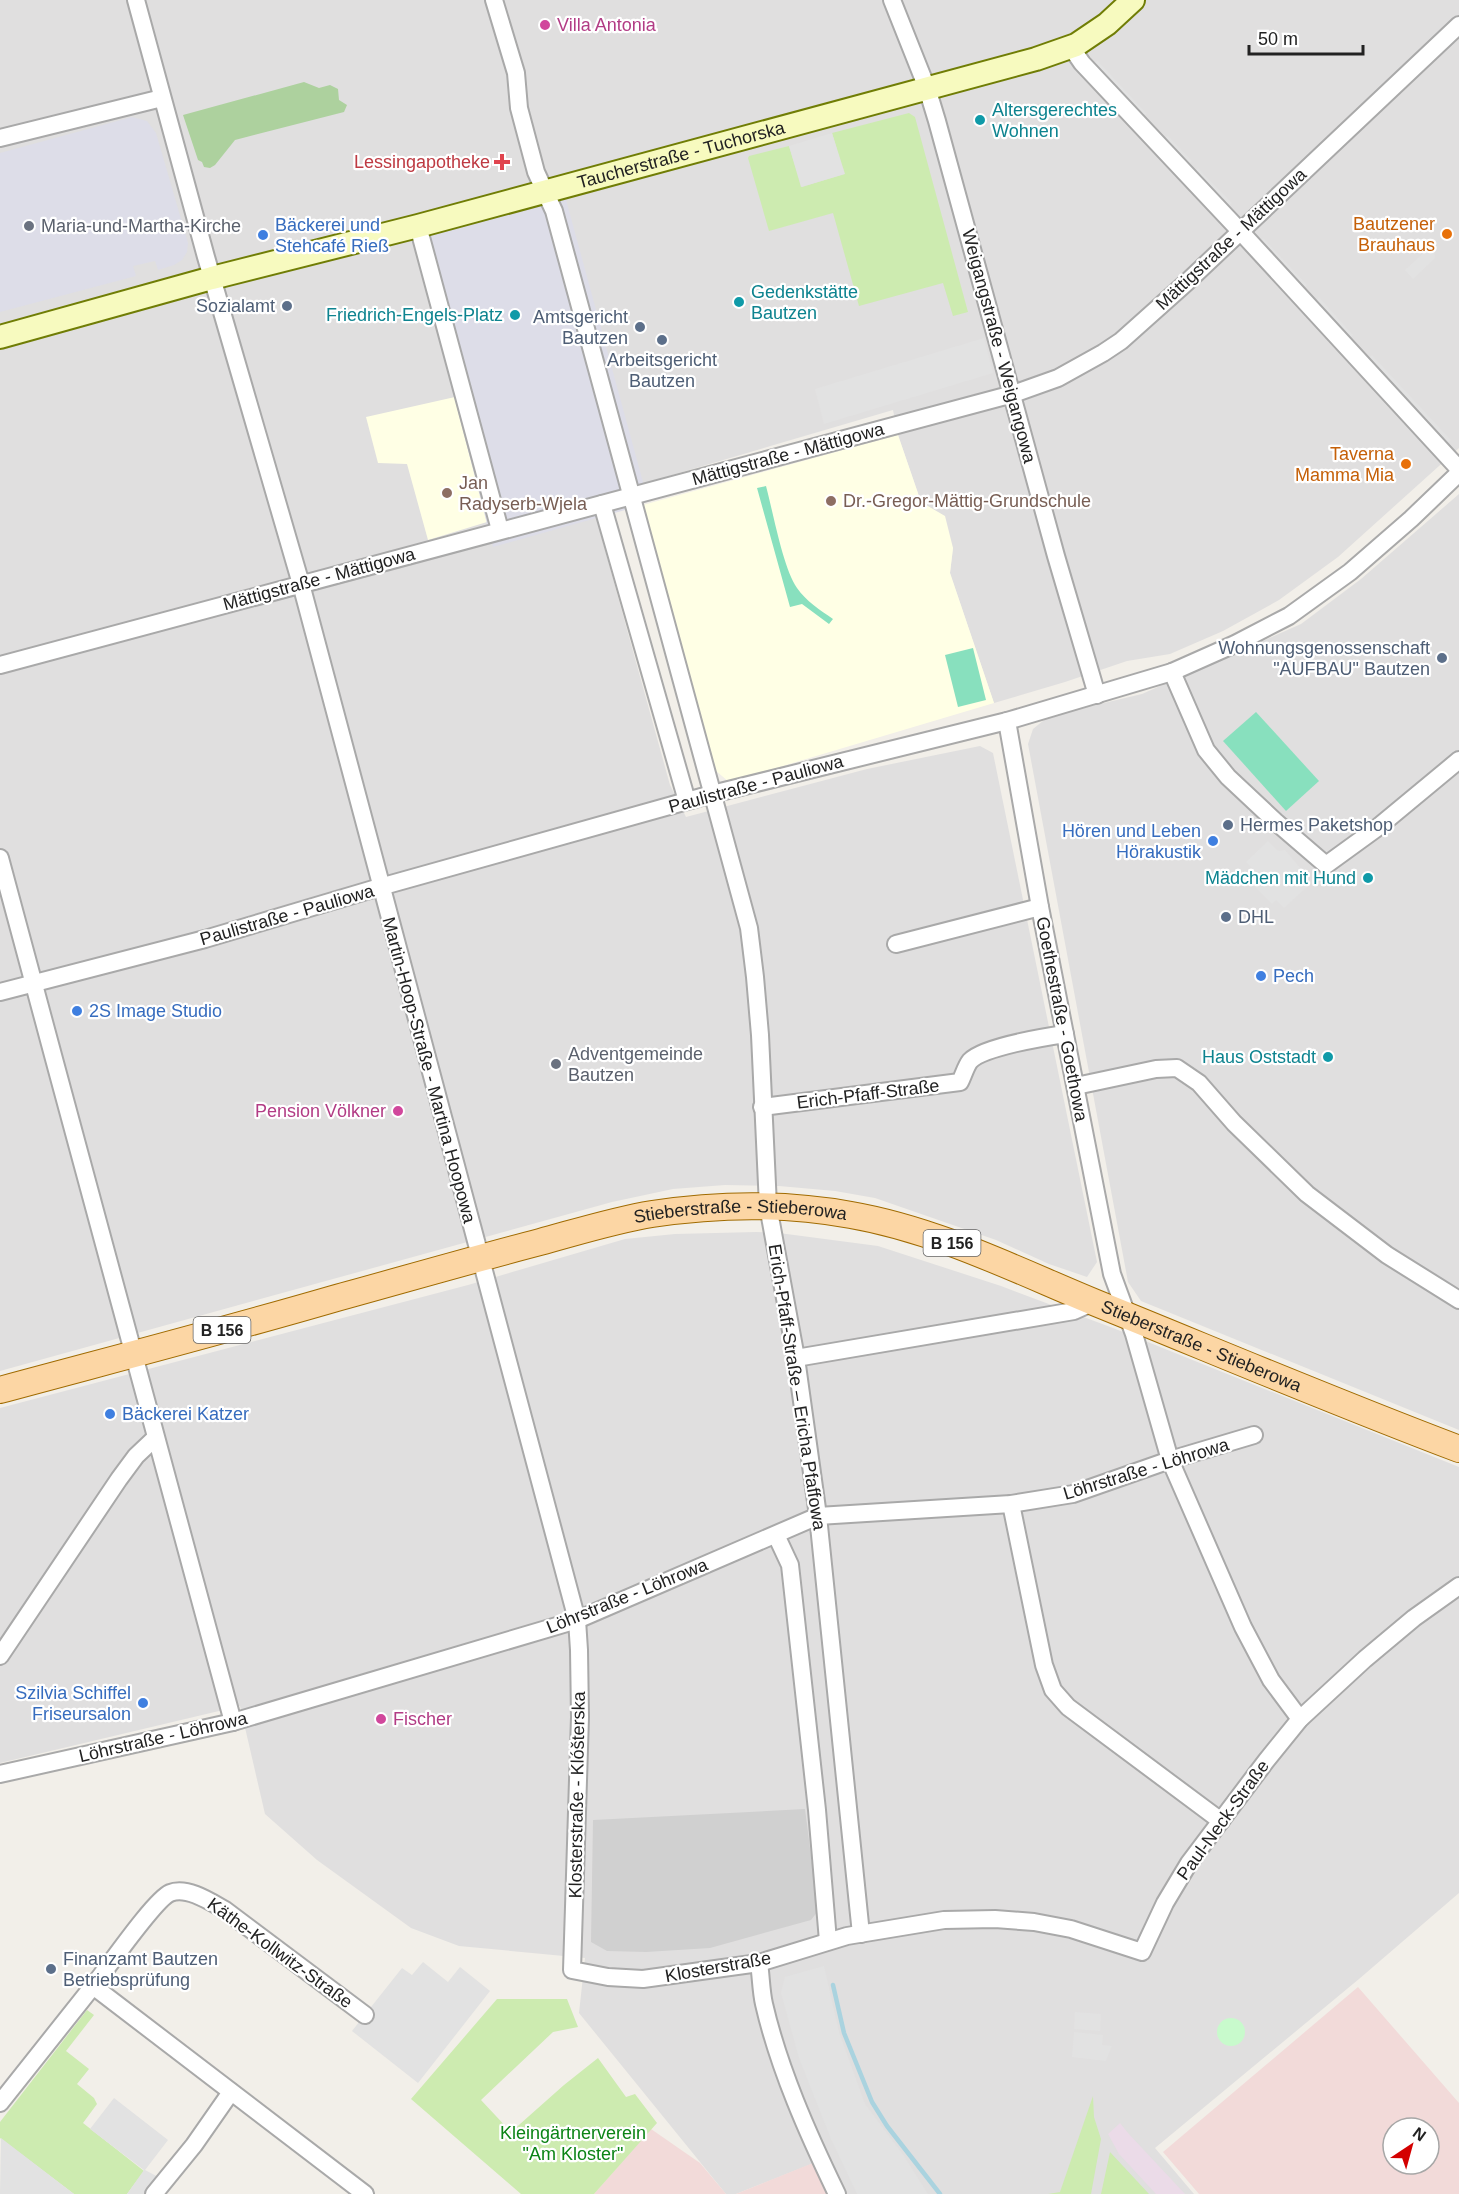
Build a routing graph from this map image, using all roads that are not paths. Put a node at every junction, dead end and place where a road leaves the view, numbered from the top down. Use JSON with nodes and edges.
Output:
{"nodes":[{"id":1,"x":136,"y":0,"type":"edge"},
{"id":2,"x":494,"y":0,"type":"edge"},
{"id":3,"x":892,"y":0,"type":"edge"},
{"id":4,"x":1133,"y":0,"type":"edge"},
{"id":5,"x":1459,"y":25,"type":"edge"},
{"id":6,"x":1071,"y":47,"type":"junction"},
{"id":7,"x":927,"y":88,"type":"junction"},
{"id":8,"x":162,"y":98,"type":"junction"},
{"id":9,"x":0,"y":138,"type":"edge"},
{"id":10,"x":544,"y":192,"type":"junction"},
{"id":11,"x":418,"y":226,"type":"junction"},
{"id":12,"x":1240,"y":231,"type":"junction"},
{"id":13,"x":212,"y":278,"type":"junction"},
{"id":14,"x":0,"y":337,"type":"edge"},
{"id":15,"x":1013,"y":394,"type":"junction"},
{"id":16,"x":1459,"y":469,"type":"edge"},
{"id":17,"x":1459,"y":473,"type":"edge"},
{"id":18,"x":631,"y":496,"type":"junction"},
{"id":19,"x":602,"y":504,"type":"junction"},
{"id":20,"x":500,"y":530,"type":"junction"},
{"id":21,"x":301,"y":584,"type":"junction"},
{"id":22,"x":0,"y":665,"type":"edge"},
{"id":23,"x":1172,"y":672,"type":"junction"},
{"id":24,"x":1097,"y":694,"type":"junction"},
{"id":25,"x":1007,"y":721,"type":"junction"},
{"id":26,"x":1459,"y":760,"type":"edge"},
{"id":27,"x":712,"y":794,"type":"junction"},
{"id":28,"x":687,"y":801,"type":"junction"},
{"id":29,"x":0,"y":858,"type":"edge"},
{"id":30,"x":380,"y":887,"type":"junction"},
{"id":31,"x":1040,"y":907,"type":"junction"},
{"id":32,"x":896,"y":944,"type":"dead end"},
{"id":33,"x":34,"y":983,"type":"junction"},
{"id":34,"x":0,"y":992,"type":"edge"},
{"id":35,"x":1065,"y":1034,"type":"junction"},
{"id":36,"x":1076,"y":1086,"type":"junction"},
{"id":37,"x":762,"y":1107,"type":"junction"},
{"id":38,"x":768,"y":1206,"type":"junction"},
{"id":39,"x":479,"y":1257,"type":"junction"},
{"id":40,"x":1459,"y":1300,"type":"edge"},
{"id":41,"x":1094,"y":1302,"type":"junction"},
{"id":42,"x":1127,"y":1315,"type":"junction"},
{"id":43,"x":133,"y":1354,"type":"junction"},
{"id":44,"x":796,"y":1358,"type":"junction"},
{"id":45,"x":0,"y":1390,"type":"edge"},
{"id":46,"x":1254,"y":1435,"type":"dead end"},
{"id":47,"x":154,"y":1439,"type":"junction"},
{"id":48,"x":1459,"y":1449,"type":"edge"},
{"id":49,"x":1170,"y":1460,"type":"junction"},
{"id":50,"x":1011,"y":1503,"type":"junction"},
{"id":51,"x":818,"y":1516,"type":"junction"},
{"id":52,"x":776,"y":1535,"type":"junction"},
{"id":53,"x":1459,"y":1586,"type":"edge"},
{"id":54,"x":577,"y":1620,"type":"junction"},
{"id":55,"x":0,"y":1656,"type":"edge"},
{"id":56,"x":1300,"y":1719,"type":"junction"},
{"id":57,"x":233,"y":1722,"type":"junction"},
{"id":58,"x":0,"y":1774,"type":"edge"},
{"id":59,"x":1221,"y":1821,"type":"junction"},
{"id":60,"x":861,"y":1934,"type":"junction"},
{"id":61,"x":828,"y":1941,"type":"junction"},
{"id":62,"x":1142,"y":1952,"type":"joint"},
{"id":63,"x":759,"y":1962,"type":"junction"},
{"id":64,"x":572,"y":1970,"type":"joint"},
{"id":65,"x":93,"y":1986,"type":"junction"},
{"id":66,"x":365,"y":2015,"type":"dead end"},
{"id":67,"x":231,"y":2092,"type":"junction"},
{"id":68,"x":0,"y":2103,"type":"edge"},
{"id":69,"x":154,"y":2194,"type":"edge"},
{"id":70,"x":365,"y":2194,"type":"edge"},
{"id":71,"x":837,"y":2194,"type":"edge"}],
"edges":[{"from":1,"to":8,"type":"street","name":"Martin-Hoop-Straße - Martina Hoopowa"},
{"from":2,"to":10,"type":"street","name":"Erich-Pfaff-Straße – Ericha Pfaffowa"},
{"from":3,"to":7,"type":"street","name":"Weigangstraße - Weigangowa"},
{"from":4,"to":6,"type":"street","name":"Taucherstraße - Tuchorska"},
{"from":5,"to":12,"type":"street","name":"Mättigstraße - Mättigowa"},
{"from":6,"to":7,"type":"street","name":"Taucherstraße - Tuchorska"},
{"from":6,"to":12,"type":"street"},
{"from":7,"to":10,"type":"street","name":"Taucherstraße - Tuchorska"},
{"from":7,"to":15,"type":"street","name":"Weigangstraße - Weigangowa"},
{"from":8,"to":9,"type":"street"},
{"from":8,"to":13,"type":"street","name":"Martin-Hoop-Straße - Martina Hoopowa"},
{"from":10,"to":11,"type":"street","name":"Taucherstraße - Tuchorska"},
{"from":10,"to":18,"type":"street","name":"Erich-Pfaff-Straße – Ericha Pfaffowa"},
{"from":11,"to":13,"type":"street","name":"Taucherstraße - Tuchorska"},
{"from":11,"to":20,"type":"street"},
{"from":12,"to":15,"type":"street","name":"Mättigstraße - Mättigowa"},
{"from":12,"to":16,"type":"street"},
{"from":13,"to":14,"type":"street","name":"Taucherstraße - Tuchorska"},
{"from":13,"to":21,"type":"street","name":"Martin-Hoop-Straße - Martina Hoopowa"},
{"from":15,"to":18,"type":"street","name":"Mättigstraße - Mättigowa"},
{"from":15,"to":24,"type":"street","name":"Weigangstraße - Weigangowa"},
{"from":17,"to":23,"type":"street","name":"Paulistraße - Pauliowa"},
{"from":18,"to":19,"type":"street","name":"Mättigstraße - Mättigowa"},
{"from":18,"to":27,"type":"street","name":"Erich-Pfaff-Straße – Ericha Pfaffowa"},
{"from":19,"to":20,"type":"street","name":"Mättigstraße - Mättigowa"},
{"from":19,"to":28,"type":"street"},
{"from":20,"to":21,"type":"street","name":"Mättigstraße - Mättigowa"},
{"from":21,"to":22,"type":"street","name":"Mättigstraße - Mättigowa"},
{"from":21,"to":30,"type":"street","name":"Martin-Hoop-Straße - Martina Hoopowa"},
{"from":23,"to":24,"type":"street","name":"Paulistraße - Pauliowa"},
{"from":23,"to":26,"type":"street"},
{"from":24,"to":25,"type":"street","name":"Paulistraße - Pauliowa"},
{"from":25,"to":27,"type":"street","name":"Paulistraße - Pauliowa"},
{"from":25,"to":31,"type":"street","name":"Goethestraße - Goethowa"},
{"from":27,"to":28,"type":"street","name":"Paulistraße - Pauliowa"},
{"from":27,"to":37,"type":"street","name":"Erich-Pfaff-Straße – Ericha Pfaffowa"},
{"from":28,"to":30,"type":"street","name":"Paulistraße - Pauliowa"},
{"from":29,"to":33,"type":"street"},
{"from":30,"to":33,"type":"street","name":"Paulistraße - Pauliowa"},
{"from":30,"to":39,"type":"street","name":"Martin-Hoop-Straße - Martina Hoopowa"},
{"from":31,"to":32,"type":"street"},
{"from":31,"to":35,"type":"street","name":"Goethestraße - Goethowa"},
{"from":33,"to":34,"type":"street","name":"Paulistraße - Pauliowa"},
{"from":33,"to":43,"type":"street"},
{"from":35,"to":36,"type":"street","name":"Goethestraße - Goethowa"},
{"from":35,"to":37,"type":"street","name":"Erich-Pfaff-Straße"},
{"from":36,"to":40,"type":"street"},
{"from":36,"to":42,"type":"street","name":"Goethestraße - Goethowa"},
{"from":37,"to":38,"type":"street","name":"Erich-Pfaff-Straße – Ericha Pfaffowa"},
{"from":38,"to":39,"type":"main road","name":"Stieberstraße - Stieberowa","number":"B 156"},
{"from":38,"to":41,"type":"main road","name":"Stieberstraße - Stieberowa","number":"B 156"},
{"from":38,"to":44,"type":"street","name":"Erich-Pfaff-Straße – Ericha Pfaffowa"},
{"from":39,"to":43,"type":"main road","name":"Stieberstraße - Stieberowa","number":"B 156"},
{"from":39,"to":54,"type":"street","name":"Martin-Hoop-Straße - Martina Hoopowa"},
{"from":41,"to":42,"type":"main road","name":"Stieberstraße - Stieberowa","number":"B 156"},
{"from":41,"to":44,"type":"street"},
{"from":42,"to":48,"type":"main road","name":"Stieberstraße - Stieberowa","number":"B 156"},
{"from":42,"to":49,"type":"street","name":"Goethestraße - Goethowa"},
{"from":43,"to":45,"type":"main road","name":"Stieberstraße - Stieberowa","number":"B 156"},
{"from":43,"to":47,"type":"street"},
{"from":44,"to":51,"type":"street","name":"Erich-Pfaff-Straße – Ericha Pfaffowa"},
{"from":46,"to":49,"type":"street","name":"Löhrstraße - Löhrowa"},
{"from":47,"to":55,"type":"street"},
{"from":47,"to":57,"type":"street"},
{"from":49,"to":50,"type":"street","name":"Löhrstraße - Löhrowa"},
{"from":49,"to":56,"type":"street","name":"Goethestraße - Goethowa"},
{"from":50,"to":51,"type":"street","name":"Löhrstraße - Löhrowa"},
{"from":50,"to":59,"type":"street"},
{"from":51,"to":52,"type":"street","name":"Löhrstraße - Löhrowa"},
{"from":51,"to":60,"type":"street","name":"Erich-Pfaff-Straße – Ericha Pfaffowa"},
{"from":52,"to":54,"type":"street","name":"Löhrstraße - Löhrowa"},
{"from":52,"to":61,"type":"street"},
{"from":53,"to":56,"type":"street","name":"Paul-Neck-Straße"},
{"from":54,"to":57,"type":"street","name":"Löhrstraße - Löhrowa"},
{"from":54,"to":64,"type":"street","name":"Klosterstraße - Klóšterska"},
{"from":56,"to":59,"type":"street","name":"Paul-Neck-Straße"},
{"from":57,"to":58,"type":"street","name":"Löhrstraße - Löhrowa"},
{"from":59,"to":62,"type":"street","name":"Paul-Neck-Straße"},
{"from":60,"to":61,"type":"street","name":"Klosterstraße"},
{"from":60,"to":62,"type":"street","name":"Klosterstraße"},
{"from":61,"to":63,"type":"street","name":"Klosterstraße"},
{"from":63,"to":64,"type":"street","name":"Klosterstraße"},
{"from":63,"to":71,"type":"street"},
{"from":65,"to":66,"type":"street","name":"Käthe-Kollwitz-Straße"},
{"from":65,"to":67,"type":"street"},
{"from":65,"to":68,"type":"street","name":"Käthe-Kollwitz-Straße"},
{"from":67,"to":69,"type":"street"},
{"from":67,"to":70,"type":"street"}]}
